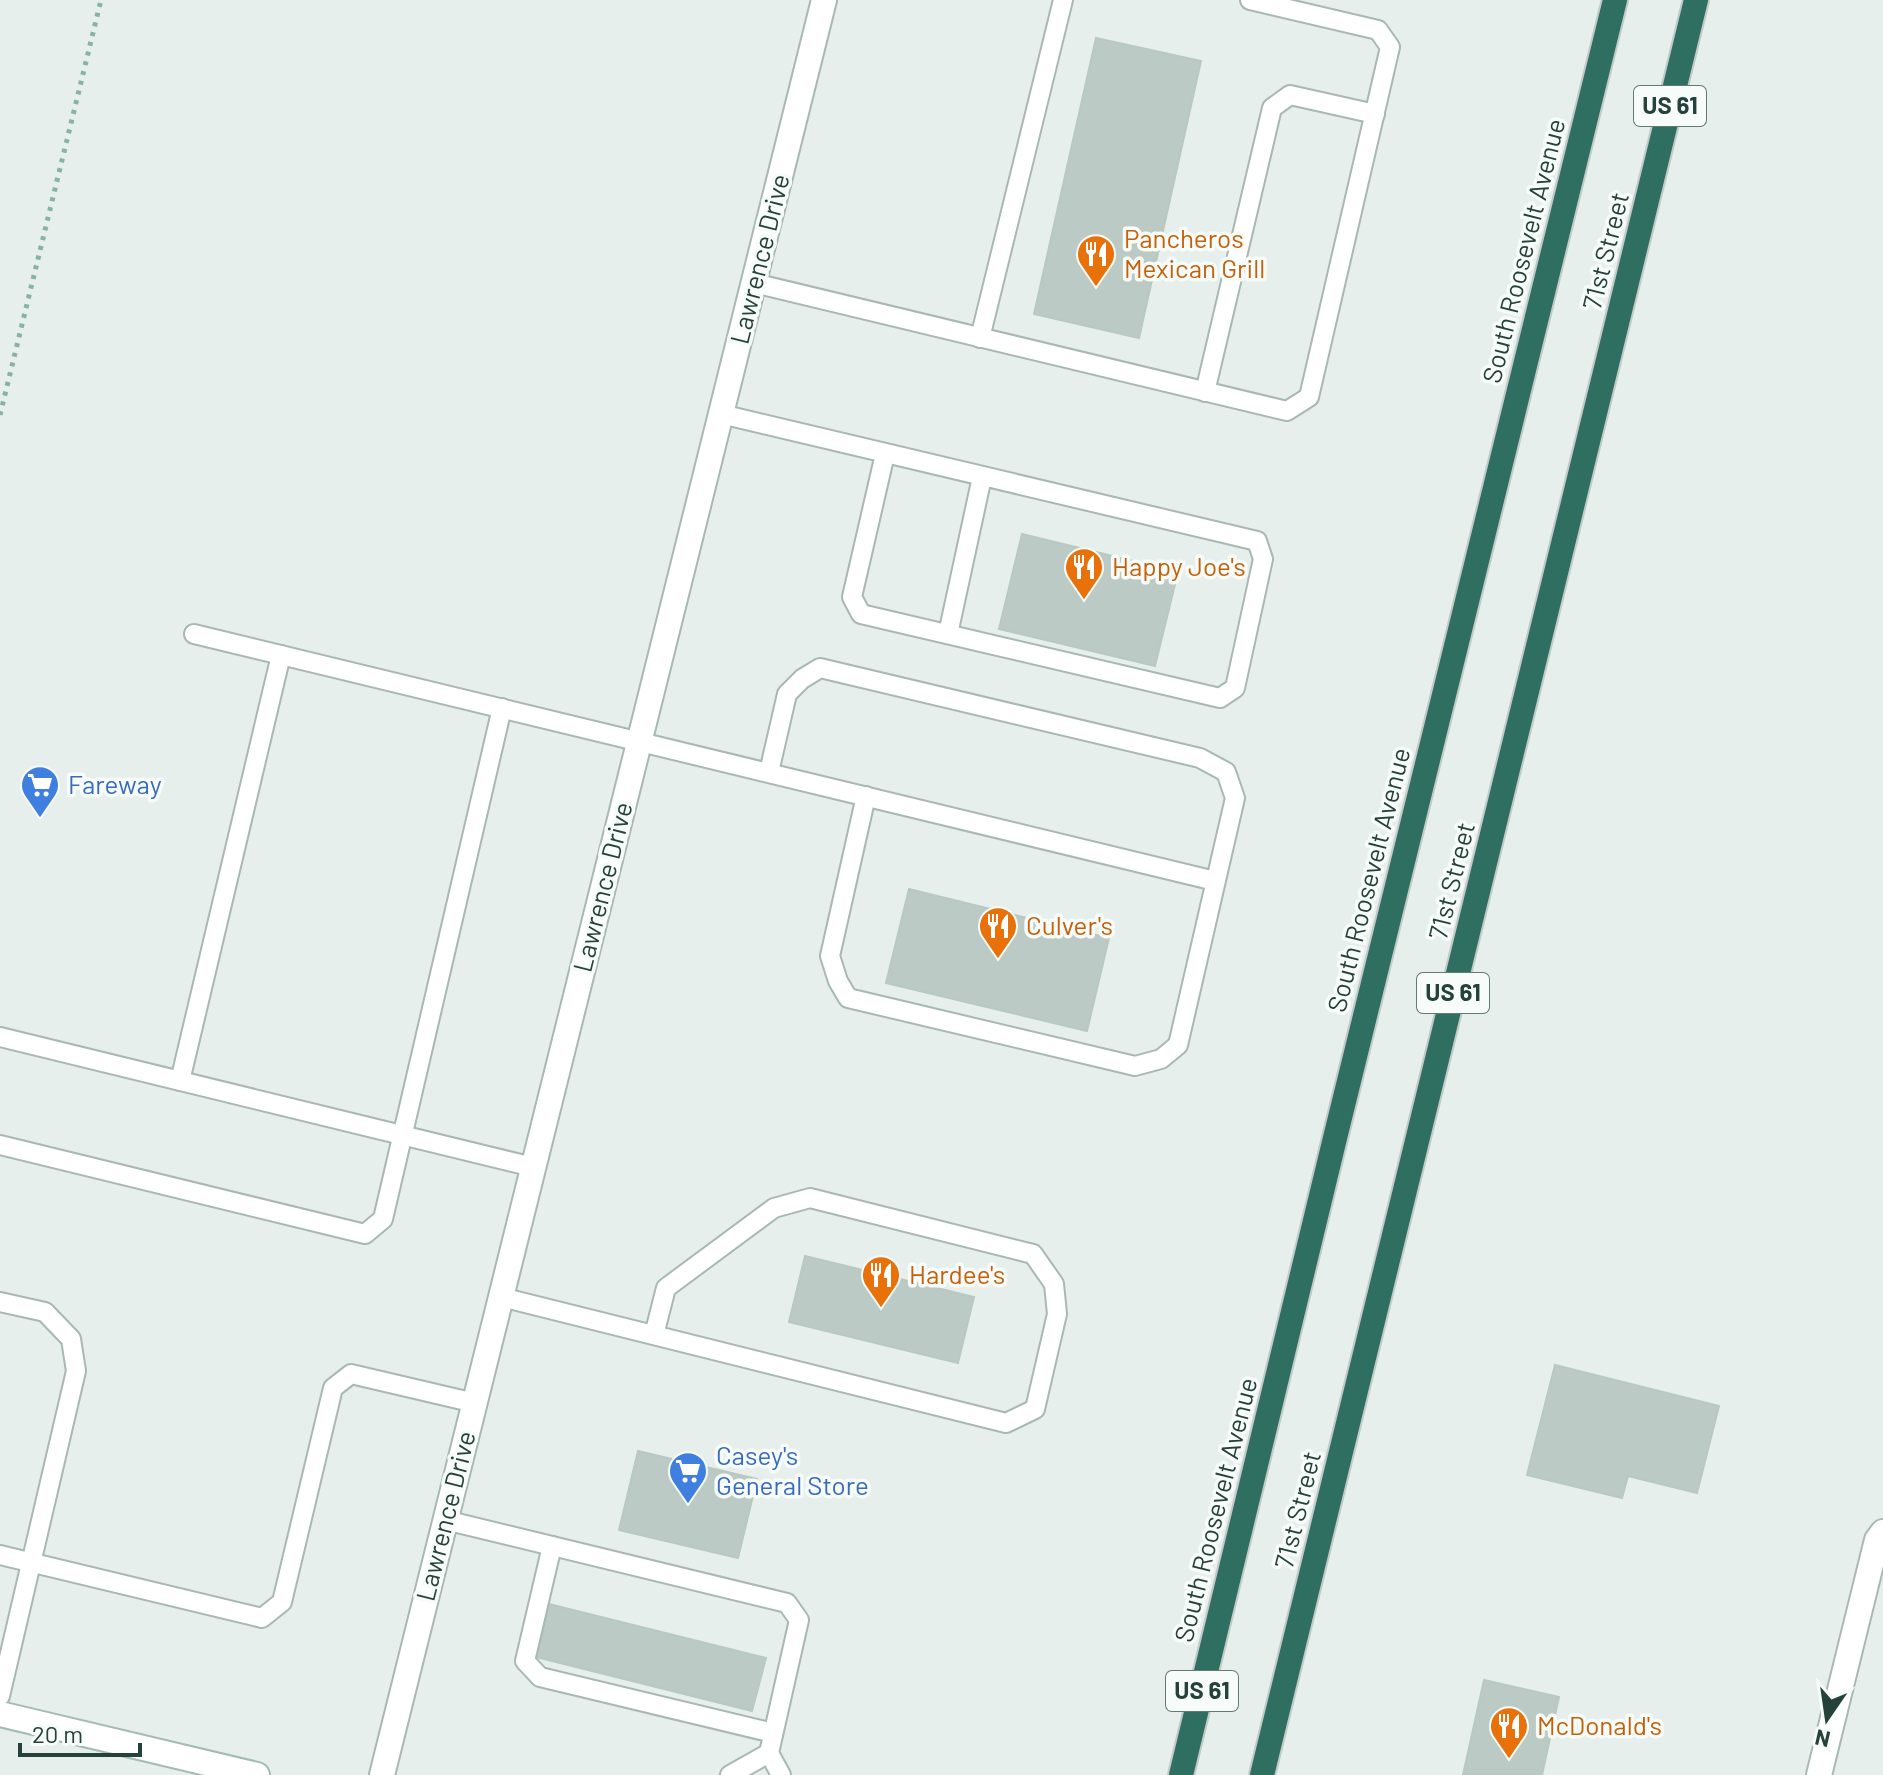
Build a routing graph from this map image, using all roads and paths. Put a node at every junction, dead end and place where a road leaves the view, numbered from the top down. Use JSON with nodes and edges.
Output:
{"nodes":[{"id":1,"x":101,"y":0,"type":"edge"},
{"id":2,"x":824,"y":0,"type":"edge"},
{"id":3,"x":1063,"y":0,"type":"edge"},
{"id":4,"x":1250,"y":0,"type":"edge"},
{"id":5,"x":1615,"y":0,"type":"edge"},
{"id":6,"x":1696,"y":0,"type":"edge"},
{"id":7,"x":1375,"y":114,"type":"junction"},
{"id":8,"x":754,"y":283,"type":"junction"},
{"id":9,"x":980,"y":338,"type":"junction"},
{"id":10,"x":1205,"y":392,"type":"junction"},
{"id":11,"x":721,"y":414,"type":"junction"},
{"id":12,"x":0,"y":415,"type":"edge"},
{"id":13,"x":885,"y":454,"type":"junction"},
{"id":14,"x":982,"y":477,"type":"junction"},
{"id":15,"x":194,"y":634,"type":"dead end"},
{"id":16,"x":948,"y":634,"type":"junction"},
{"id":17,"x":281,"y":655,"type":"junction"},
{"id":18,"x":502,"y":708,"type":"junction"},
{"id":19,"x":639,"y":740,"type":"junction"},
{"id":20,"x":769,"y":772,"type":"junction"},
{"id":21,"x":866,"y":796,"type":"junction"},
{"id":22,"x":1215,"y":881,"type":"junction"},
{"id":23,"x":0,"y":1037,"type":"edge"},
{"id":24,"x":180,"y":1081,"type":"junction"},
{"id":25,"x":403,"y":1135,"type":"junction"},
{"id":26,"x":0,"y":1145,"type":"edge"},
{"id":27,"x":533,"y":1167,"type":"junction"},
{"id":28,"x":501,"y":1297,"type":"junction"},
{"id":29,"x":0,"y":1302,"type":"edge"},
{"id":30,"x":654,"y":1335,"type":"junction"},
{"id":31,"x":475,"y":1403,"type":"junction"},
{"id":32,"x":445,"y":1520,"type":"junction"},
{"id":33,"x":1883,"y":1532,"type":"edge"},
{"id":34,"x":552,"y":1546,"type":"junction"},
{"id":35,"x":0,"y":1555,"type":"edge"},
{"id":36,"x":31,"y":1562,"type":"junction"},
{"id":37,"x":0,"y":1696,"type":"edge"},
{"id":38,"x":0,"y":1714,"type":"edge"},
{"id":39,"x":773,"y":1733,"type":"junction"},
{"id":40,"x":769,"y":1753,"type":"junction"},
{"id":41,"x":257,"y":1775,"type":"edge"},
{"id":42,"x":382,"y":1775,"type":"edge"},
{"id":43,"x":730,"y":1775,"type":"edge"},
{"id":44,"x":781,"y":1775,"type":"edge"},
{"id":45,"x":1181,"y":1775,"type":"edge"},
{"id":46,"x":1262,"y":1775,"type":"edge"},
{"id":47,"x":1819,"y":1775,"type":"edge"}],
"edges":[{"from":1,"to":12,"type":"path"},
{"from":2,"to":8,"type":"street","name":"Lawrence Drive"},
{"from":3,"to":9,"type":"lane"},
{"from":4,"to":7,"type":"lane"},
{"from":5,"to":45,"type":"highway","name":"South Roosevelt Avenue","number":"US 61"},
{"from":6,"to":46,"type":"highway","name":"71st Street","number":"US 61"},
{"from":7,"to":10,"type":"lane"},
{"from":7,"to":10,"type":"lane"},
{"from":8,"to":9,"type":"lane"},
{"from":8,"to":11,"type":"street","name":"Lawrence Drive"},
{"from":9,"to":10,"type":"lane"},
{"from":11,"to":13,"type":"lane"},
{"from":11,"to":19,"type":"street","name":"Lawrence Drive"},
{"from":13,"to":14,"type":"lane"},
{"from":13,"to":16,"type":"lane"},
{"from":14,"to":16,"type":"lane"},
{"from":14,"to":16,"type":"lane"},
{"from":15,"to":17,"type":"lane"},
{"from":17,"to":18,"type":"lane"},
{"from":17,"to":24,"type":"lane"},
{"from":18,"to":19,"type":"lane"},
{"from":18,"to":25,"type":"lane"},
{"from":19,"to":20,"type":"lane"},
{"from":19,"to":27,"type":"street","name":"Lawrence Drive"},
{"from":20,"to":21,"type":"lane"},
{"from":20,"to":22,"type":"lane"},
{"from":21,"to":22,"type":"lane"},
{"from":21,"to":22,"type":"lane"},
{"from":23,"to":24,"type":"lane"},
{"from":24,"to":25,"type":"lane"},
{"from":25,"to":26,"type":"lane"},
{"from":25,"to":27,"type":"lane"},
{"from":27,"to":28,"type":"street","name":"Lawrence Drive"},
{"from":28,"to":30,"type":"lane"},
{"from":28,"to":31,"type":"street","name":"Lawrence Drive"},
{"from":29,"to":36,"type":"lane"},
{"from":30,"to":30,"type":"lane"},
{"from":31,"to":32,"type":"street","name":"Lawrence Drive"},
{"from":31,"to":36,"type":"lane"},
{"from":32,"to":34,"type":"lane"},
{"from":32,"to":42,"type":"street","name":"Lawrence Drive"},
{"from":33,"to":47,"type":"street"},
{"from":34,"to":39,"type":"lane"},
{"from":34,"to":39,"type":"lane"},
{"from":35,"to":36,"type":"lane"},
{"from":36,"to":37,"type":"lane"},
{"from":38,"to":41,"type":"street"},
{"from":39,"to":40,"type":"lane"},
{"from":40,"to":43,"type":"lane"},
{"from":40,"to":44,"type":"lane"}]}
